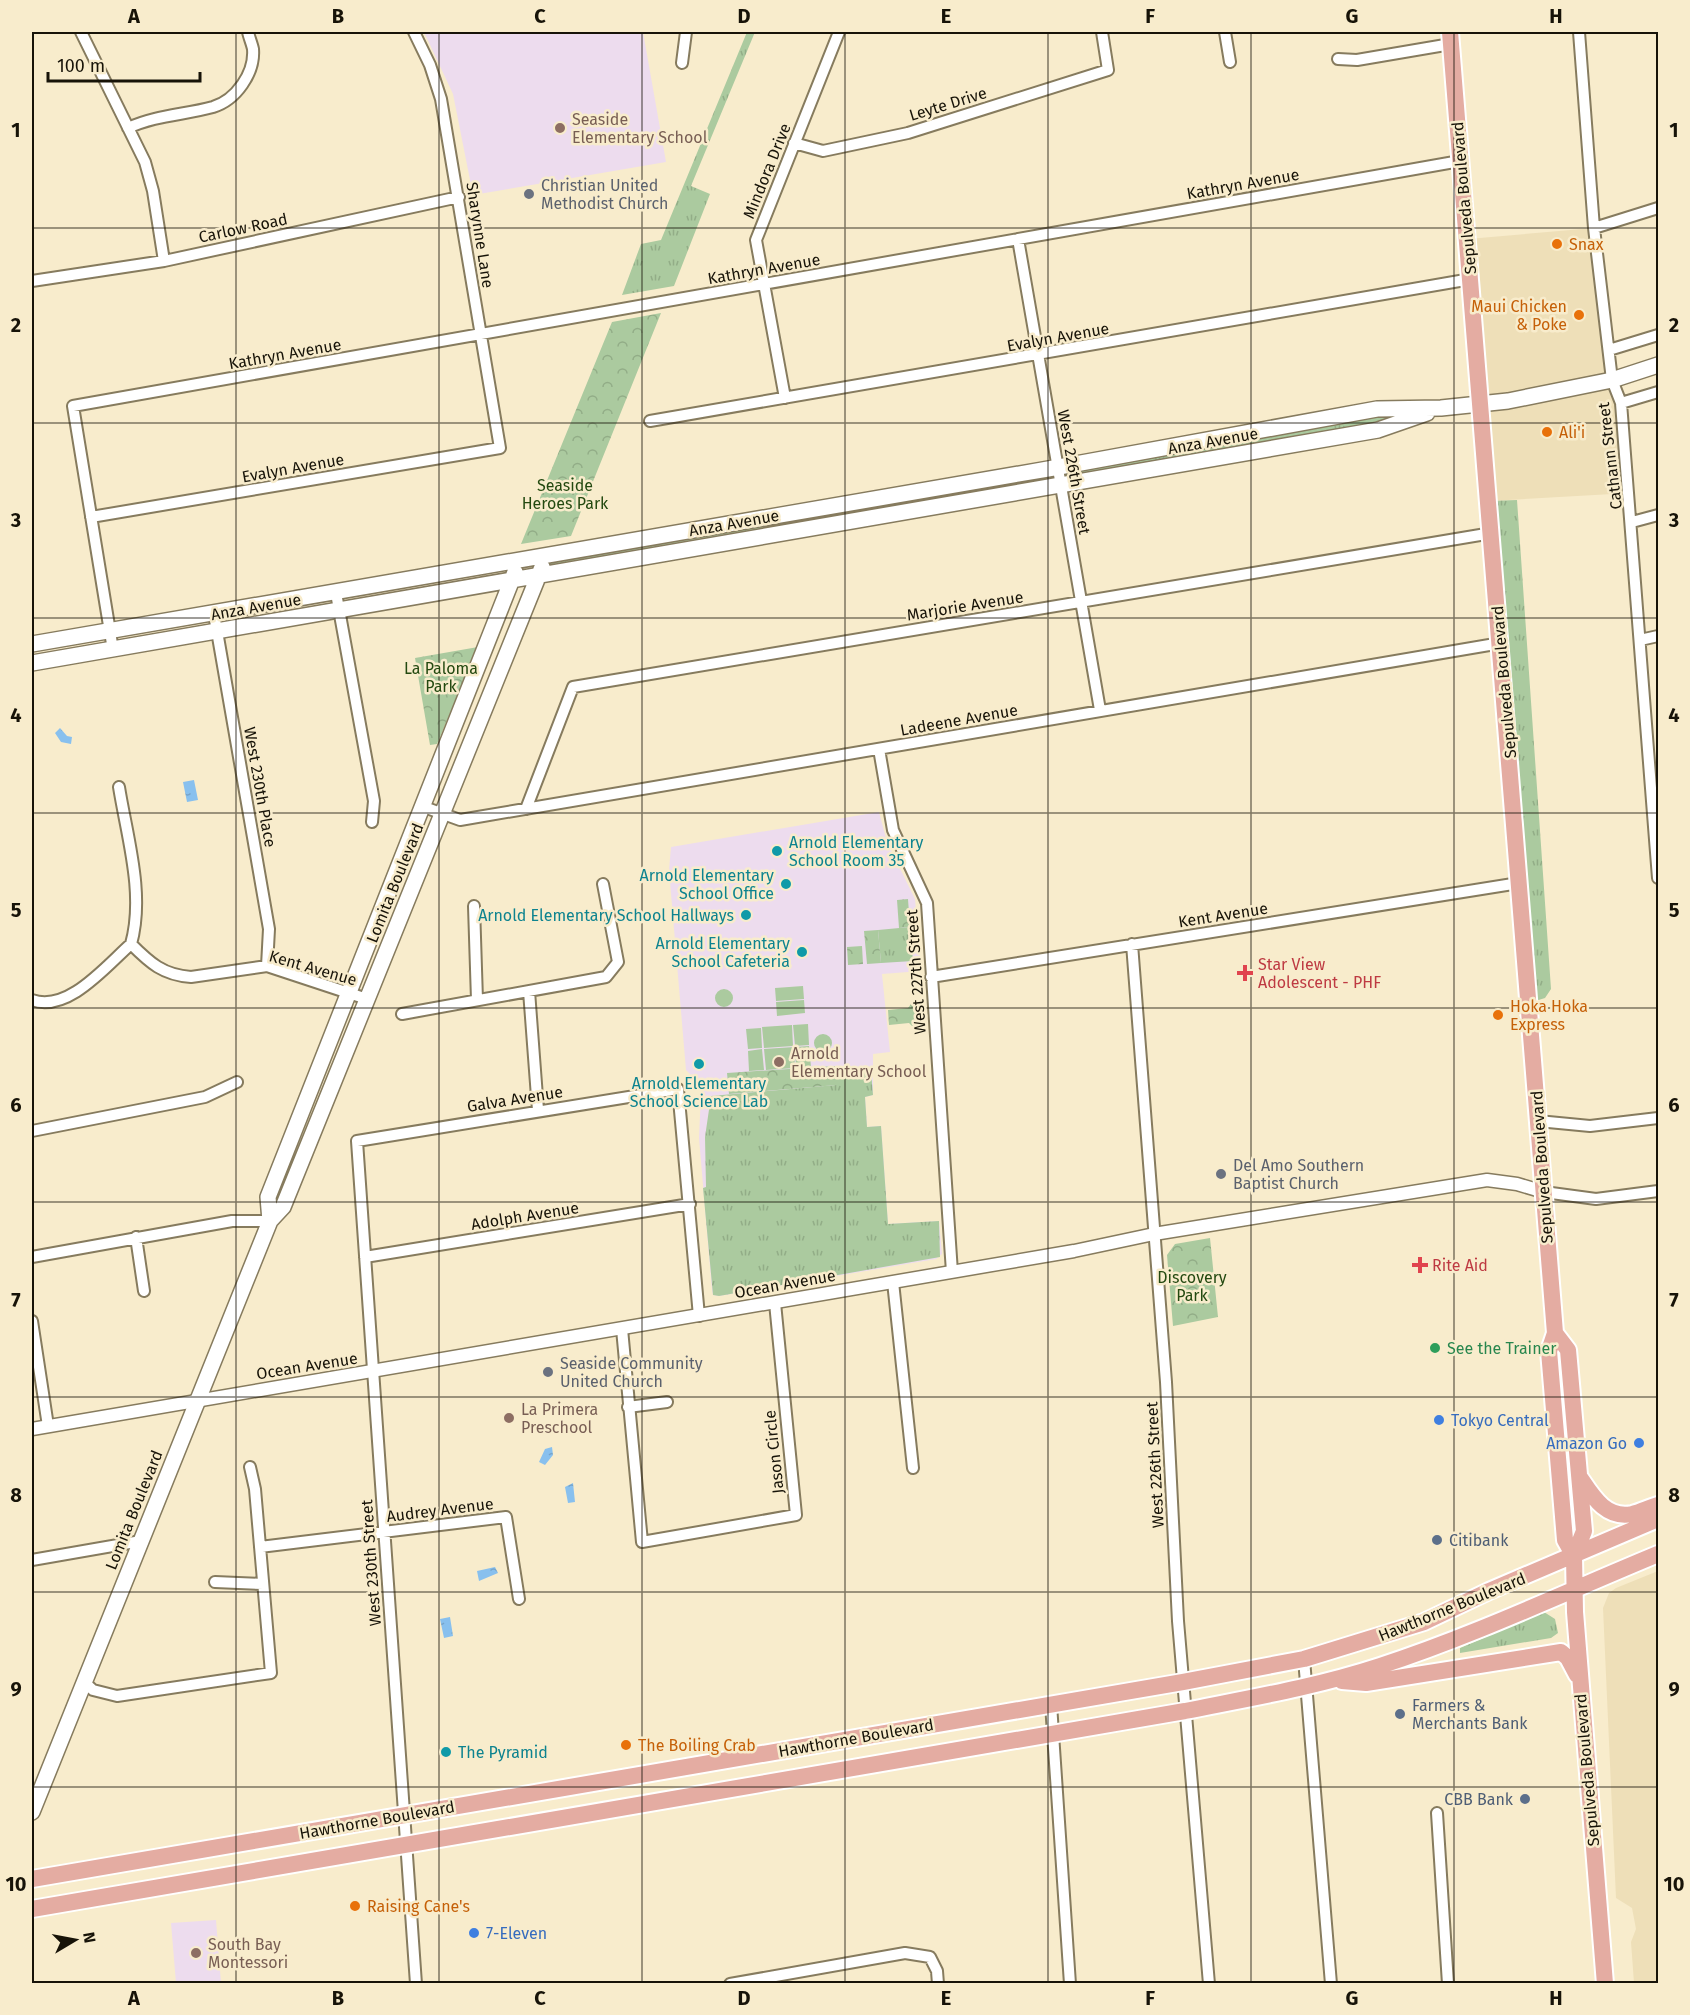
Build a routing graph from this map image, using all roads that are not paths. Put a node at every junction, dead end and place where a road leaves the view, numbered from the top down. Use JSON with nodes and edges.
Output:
{"nodes":[{"id":1,"x":81,"y":32,"type":"edge"},
{"id":2,"x":248,"y":32,"type":"edge"},
{"id":3,"x":414,"y":32,"type":"edge"},
{"id":4,"x":686,"y":32,"type":"edge"},
{"id":5,"x":839,"y":32,"type":"edge"},
{"id":6,"x":1102,"y":32,"type":"edge"},
{"id":7,"x":1225,"y":32,"type":"edge"},
{"id":8,"x":1579,"y":32,"type":"edge"},
{"id":9,"x":1451,"y":38,"type":"edge"},
{"id":10,"x":1338,"y":59,"type":"dead end"},
{"id":11,"x":1230,"y":62,"type":"dead end"},
{"id":12,"x":682,"y":63,"type":"dead end"},
{"id":13,"x":128,"y":128,"type":"junction"},
{"id":14,"x":794,"y":143,"type":"junction"},
{"id":15,"x":1461,"y":161,"type":"junction"},
{"id":16,"x":459,"y":197,"type":"junction"},
{"id":17,"x":1659,"y":208,"type":"edge"},
{"id":18,"x":1594,"y":228,"type":"junction"},
{"id":19,"x":1018,"y":239,"type":"junction"},
{"id":20,"x":164,"y":261,"type":"junction"},
{"id":21,"x":32,"y":278,"type":"edge"},
{"id":22,"x":1471,"y":279,"type":"junction"},
{"id":23,"x":765,"y":284,"type":"junction"},
{"id":24,"x":481,"y":334,"type":"junction"},
{"id":25,"x":1659,"y":335,"type":"edge"},
{"id":26,"x":1609,"y":350,"type":"junction"},
{"id":27,"x":1038,"y":356,"type":"junction"},
{"id":28,"x":1659,"y":366,"type":"edge"},
{"id":29,"x":1612,"y":380,"type":"junction"},
{"id":30,"x":1659,"y":393,"type":"edge"},
{"id":31,"x":785,"y":398,"type":"junction"},
{"id":32,"x":1621,"y":403,"type":"junction"},
{"id":33,"x":1482,"y":404,"type":"junction"},
{"id":34,"x":1441,"y":408,"type":"junction"},
{"id":35,"x":650,"y":421,"type":"dead end"},
{"id":36,"x":500,"y":448,"type":"joint"},
{"id":37,"x":1058,"y":468,"type":"junction"},
{"id":38,"x":1061,"y":487,"type":"junction"},
{"id":39,"x":1659,"y":514,"type":"edge"},
{"id":40,"x":91,"y":517,"type":"junction"},
{"id":41,"x":1632,"y":522,"type":"junction"},
{"id":42,"x":1492,"y":532,"type":"junction"},
{"id":43,"x":547,"y":556,"type":"junction"},
{"id":44,"x":520,"y":560,"type":"junction"},
{"id":45,"x":539,"y":574,"type":"junction"},
{"id":46,"x":512,"y":579,"type":"junction"},
{"id":47,"x":336,"y":593,"type":"junction"},
{"id":48,"x":1082,"y":602,"type":"junction"},
{"id":49,"x":339,"y":610,"type":"junction"},
{"id":50,"x":214,"y":614,"type":"junction"},
{"id":51,"x":110,"y":632,"type":"junction"},
{"id":52,"x":217,"y":633,"type":"junction"},
{"id":53,"x":1659,"y":636,"type":"edge"},
{"id":54,"x":1640,"y":639,"type":"junction"},
{"id":55,"x":1500,"y":643,"type":"junction"},
{"id":56,"x":32,"y":644,"type":"edge"},
{"id":57,"x":113,"y":650,"type":"junction"},
{"id":58,"x":32,"y":663,"type":"edge"},
{"id":59,"x":1100,"y":710,"type":"junction"},
{"id":60,"x":879,"y":749,"type":"junction"},
{"id":61,"x":1654,"y":763,"type":"edge"},
{"id":62,"x":118,"y":787,"type":"dead end"},
{"id":63,"x":424,"y":807,"type":"junction"},
{"id":64,"x":526,"y":809,"type":"junction"},
{"id":65,"x":442,"y":814,"type":"junction"},
{"id":66,"x":372,"y":822,"type":"dead end"},
{"id":67,"x":1659,"y":878,"type":"edge"},
{"id":68,"x":1520,"y":883,"type":"junction"},
{"id":69,"x":603,"y":884,"type":"dead end"},
{"id":70,"x":474,"y":906,"type":"dead end"},
{"id":71,"x":131,"y":944,"type":"junction"},
{"id":72,"x":1132,"y":944,"type":"junction"},
{"id":73,"x":267,"y":966,"type":"junction"},
{"id":74,"x":931,"y":977,"type":"junction"},
{"id":75,"x":529,"y":991,"type":"junction"},
{"id":76,"x":347,"y":993,"type":"junction"},
{"id":77,"x":367,"y":999,"type":"junction"},
{"id":78,"x":32,"y":1000,"type":"edge"},
{"id":79,"x":477,"y":1000,"type":"junction"},
{"id":80,"x":402,"y":1014,"type":"dead end"},
{"id":81,"x":237,"y":1082,"type":"dead end"},
{"id":82,"x":538,"y":1110,"type":"junction"},
{"id":83,"x":1659,"y":1118,"type":"edge"},
{"id":84,"x":1538,"y":1121,"type":"junction"},
{"id":85,"x":32,"y":1131,"type":"edge"},
{"id":86,"x":357,"y":1141,"type":"joint"},
{"id":87,"x":1659,"y":1191,"type":"edge"},
{"id":88,"x":1544,"y":1192,"type":"junction"},
{"id":89,"x":690,"y":1204,"type":"junction"},
{"id":90,"x":270,"y":1221,"type":"junction"},
{"id":91,"x":1154,"y":1234,"type":"junction"},
{"id":92,"x":136,"y":1237,"type":"junction"},
{"id":93,"x":32,"y":1257,"type":"edge"},
{"id":94,"x":365,"y":1257,"type":"junction"},
{"id":95,"x":952,"y":1272,"type":"junction"},
{"id":96,"x":893,"y":1282,"type":"junction"},
{"id":97,"x":144,"y":1291,"type":"dead end"},
{"id":98,"x":775,"y":1303,"type":"junction"},
{"id":99,"x":699,"y":1316,"type":"junction"},
{"id":100,"x":32,"y":1321,"type":"edge"},
{"id":101,"x":622,"y":1329,"type":"junction"},
{"id":102,"x":1555,"y":1333,"type":"junction"},
{"id":103,"x":374,"y":1372,"type":"junction"},
{"id":104,"x":198,"y":1400,"type":"junction"},
{"id":105,"x":667,"y":1402,"type":"dead end"},
{"id":106,"x":628,"y":1407,"type":"junction"},
{"id":107,"x":48,"y":1426,"type":"junction"},
{"id":108,"x":32,"y":1429,"type":"edge"},
{"id":109,"x":250,"y":1467,"type":"dead end"},
{"id":110,"x":913,"y":1468,"type":"dead end"},
{"id":111,"x":1579,"y":1477,"type":"junction"},
{"id":112,"x":1659,"y":1505,"type":"edge"},
{"id":113,"x":1659,"y":1519,"type":"edge"},
{"id":114,"x":384,"y":1533,"type":"junction"},
{"id":115,"x":141,"y":1541,"type":"junction"},
{"id":116,"x":260,"y":1547,"type":"junction"},
{"id":117,"x":1659,"y":1554,"type":"edge"},
{"id":118,"x":1574,"y":1556,"type":"junction"},
{"id":119,"x":32,"y":1560,"type":"edge"},
{"id":120,"x":215,"y":1582,"type":"dead end"},
{"id":121,"x":263,"y":1584,"type":"junction"},
{"id":122,"x":1575,"y":1590,"type":"junction"},
{"id":123,"x":519,"y":1599,"type":"dead end"},
{"id":124,"x":1304,"y":1659,"type":"junction"},
{"id":125,"x":1332,"y":1680,"type":"junction"},
{"id":126,"x":1580,"y":1680,"type":"junction"},
{"id":127,"x":84,"y":1682,"type":"junction"},
{"id":128,"x":1183,"y":1683,"type":"junction"},
{"id":129,"x":1306,"y":1688,"type":"junction"},
{"id":130,"x":1051,"y":1704,"type":"junction"},
{"id":131,"x":1185,"y":1711,"type":"junction"},
{"id":132,"x":1053,"y":1733,"type":"junction"},
{"id":133,"x":32,"y":1812,"type":"edge"},
{"id":134,"x":1437,"y":1813,"type":"dead end"},
{"id":135,"x":404,"y":1816,"type":"junction"},
{"id":136,"x":406,"y":1846,"type":"junction"},
{"id":137,"x":32,"y":1879,"type":"edge"},
{"id":138,"x":32,"y":1909,"type":"edge"},
{"id":139,"x":807,"y":1970,"type":"junction"},
{"id":140,"x":416,"y":1983,"type":"edge"},
{"id":141,"x":730,"y":1983,"type":"edge"},
{"id":142,"x":808,"y":1983,"type":"edge"},
{"id":143,"x":938,"y":1983,"type":"edge"},
{"id":144,"x":1070,"y":1983,"type":"edge"},
{"id":145,"x":1209,"y":1983,"type":"edge"},
{"id":146,"x":1331,"y":1983,"type":"edge"},
{"id":147,"x":1448,"y":1983,"type":"edge"},
{"id":148,"x":1605,"y":1983,"type":"edge"}],
"edges":[{"from":1,"to":13,"type":"street"},
{"from":2,"to":13,"type":"street"},
{"from":3,"to":16,"type":"street","name":"Sharynne Lane"},
{"from":4,"to":12,"type":"street"},
{"from":5,"to":14,"type":"street","name":"Mindora Drive"},
{"from":6,"to":14,"type":"street","name":"Leyte Drive"},
{"from":7,"to":11,"type":"street"},
{"from":8,"to":18,"type":"street","name":"Cathann Street"},
{"from":9,"to":10,"type":"street"},
{"from":9,"to":15,"type":"main road","name":"Sepulveda Boulevard"},
{"from":13,"to":20,"type":"street"},
{"from":14,"to":23,"type":"street","name":"Mindora Drive"},
{"from":15,"to":19,"type":"street","name":"Kathryn Avenue"},
{"from":15,"to":22,"type":"main road","name":"Sepulveda Boulevard"},
{"from":16,"to":20,"type":"street","name":"Carlow Road"},
{"from":16,"to":24,"type":"street","name":"Sharynne Lane"},
{"from":17,"to":18,"type":"street"},
{"from":18,"to":26,"type":"street","name":"Cathann Street"},
{"from":19,"to":23,"type":"street","name":"Kathryn Avenue"},
{"from":19,"to":27,"type":"street","name":"West 226th Street"},
{"from":20,"to":21,"type":"street","name":"Carlow Road"},
{"from":22,"to":27,"type":"street","name":"Evalyn Avenue"},
{"from":22,"to":33,"type":"main road","name":"Sepulveda Boulevard"},
{"from":23,"to":24,"type":"street","name":"Kathryn Avenue"},
{"from":23,"to":31,"type":"street","name":"Mindora Drive"},
{"from":24,"to":36,"type":"street","name":"Sharynne Lane"},
{"from":24,"to":40,"type":"street","name":"Kathryn Avenue"},
{"from":25,"to":26,"type":"street"},
{"from":26,"to":29,"type":"street","name":"Cathann Street"},
{"from":27,"to":31,"type":"street","name":"Evalyn Avenue"},
{"from":27,"to":37,"type":"street","name":"West 226th Street"},
{"from":28,"to":29,"type":"main road","name":"Anza Avenue"},
{"from":29,"to":32,"type":"street","name":"Cathann Street"},
{"from":29,"to":33,"type":"main road","name":"Anza Avenue"},
{"from":30,"to":32,"type":"street"},
{"from":31,"to":35,"type":"street","name":"Evalyn Avenue"},
{"from":32,"to":41,"type":"street","name":"Cathann Street"},
{"from":33,"to":34,"type":"main road","name":"Anza Avenue"},
{"from":33,"to":42,"type":"main road","name":"Sepulveda Boulevard"},
{"from":34,"to":37,"type":"main road","name":"Anza Avenue"},
{"from":34,"to":38,"type":"main road","name":"Anza Avenue"},
{"from":36,"to":40,"type":"street","name":"Evalyn Avenue"},
{"from":37,"to":38,"type":"street","name":"West 226th Street"},
{"from":37,"to":43,"type":"main road","name":"Anza Avenue"},
{"from":38,"to":45,"type":"main road","name":"Anza Avenue"},
{"from":38,"to":48,"type":"street","name":"West 226th Street"},
{"from":39,"to":41,"type":"street"},
{"from":40,"to":51,"type":"street"},
{"from":41,"to":54,"type":"street","name":"Cathann Street"},
{"from":42,"to":48,"type":"street","name":"Marjorie Avenue"},
{"from":42,"to":55,"type":"main road","name":"Sepulveda Boulevard"},
{"from":43,"to":44,"type":"main road","name":"Anza Avenue"},
{"from":43,"to":45,"type":"main road","name":"Lomita Boulevard"},
{"from":44,"to":46,"type":"main road","name":"Lomita Boulevard"},
{"from":44,"to":47,"type":"main road","name":"Anza Avenue"},
{"from":45,"to":46,"type":"main road","name":"Anza Avenue"},
{"from":45,"to":65,"type":"main road","name":"Lomita Boulevard"},
{"from":46,"to":49,"type":"main road","name":"Anza Avenue"},
{"from":46,"to":63,"type":"main road","name":"Lomita Boulevard"},
{"from":47,"to":49,"type":"street"},
{"from":47,"to":50,"type":"main road","name":"Anza Avenue"},
{"from":48,"to":59,"type":"street","name":"West 226th Street"},
{"from":48,"to":64,"type":"street","name":"Marjorie Avenue"},
{"from":49,"to":52,"type":"main road","name":"Anza Avenue"},
{"from":49,"to":66,"type":"street"},
{"from":50,"to":51,"type":"main road","name":"Anza Avenue"},
{"from":50,"to":52,"type":"street","name":"West 230th Place"},
{"from":51,"to":56,"type":"main road","name":"Anza Avenue"},
{"from":51,"to":57,"type":"street"},
{"from":52,"to":57,"type":"main road","name":"Anza Avenue"},
{"from":52,"to":73,"type":"street","name":"West 230th Place"},
{"from":53,"to":54,"type":"street"},
{"from":54,"to":61,"type":"street","name":"Cathann Street"},
{"from":55,"to":59,"type":"street","name":"Ladeene Avenue"},
{"from":55,"to":68,"type":"main road","name":"Sepulveda Boulevard"},
{"from":57,"to":58,"type":"main road","name":"Anza Avenue"},
{"from":59,"to":60,"type":"street","name":"Ladeene Avenue"},
{"from":60,"to":64,"type":"street","name":"Ladeene Avenue"},
{"from":60,"to":74,"type":"street","name":"West 227th Street"},
{"from":61,"to":67,"type":"street","name":"Cathann Street"},
{"from":62,"to":71,"type":"street"},
{"from":63,"to":65,"type":"street","name":"Ladeene Avenue"},
{"from":63,"to":76,"type":"main road","name":"Lomita Boulevard"},
{"from":64,"to":65,"type":"street","name":"Ladeene Avenue"},
{"from":65,"to":77,"type":"main road","name":"Lomita Boulevard"},
{"from":68,"to":72,"type":"street","name":"Kent Avenue"},
{"from":68,"to":84,"type":"main road","name":"Sepulveda Boulevard"},
{"from":69,"to":75,"type":"street"},
{"from":70,"to":79,"type":"street"},
{"from":71,"to":73,"type":"street","name":"Kent Avenue"},
{"from":71,"to":78,"type":"street"},
{"from":72,"to":74,"type":"street","name":"Kent Avenue"},
{"from":72,"to":91,"type":"street","name":"West 226th Street"},
{"from":73,"to":76,"type":"street","name":"Kent Avenue"},
{"from":74,"to":95,"type":"street","name":"West 227th Street"},
{"from":75,"to":79,"type":"street"},
{"from":75,"to":82,"type":"street"},
{"from":76,"to":77,"type":"street","name":"Kent Avenue"},
{"from":76,"to":90,"type":"main road","name":"Lomita Boulevard"},
{"from":77,"to":90,"type":"main road","name":"Lomita Boulevard"},
{"from":79,"to":80,"type":"street"},
{"from":81,"to":85,"type":"street"},
{"from":82,"to":86,"type":"street","name":"Galva Avenue"},
{"from":82,"to":89,"type":"street","name":"Galva Avenue"},
{"from":83,"to":84,"type":"street"},
{"from":84,"to":88,"type":"main road","name":"Sepulveda Boulevard"},
{"from":86,"to":94,"type":"street","name":"West 230th Street"},
{"from":87,"to":88,"type":"street"},
{"from":88,"to":91,"type":"street","name":"Ocean Avenue"},
{"from":88,"to":102,"type":"main road","name":"Sepulveda Boulevard"},
{"from":89,"to":94,"type":"street","name":"Adolph Avenue"},
{"from":89,"to":99,"type":"street"},
{"from":90,"to":92,"type":"street"},
{"from":90,"to":104,"type":"main road","name":"Lomita Boulevard"},
{"from":91,"to":95,"type":"street","name":"Ocean Avenue"},
{"from":91,"to":128,"type":"street","name":"West 226th Street"},
{"from":92,"to":93,"type":"street"},
{"from":92,"to":97,"type":"street"},
{"from":94,"to":103,"type":"street","name":"West 230th Street"},
{"from":95,"to":96,"type":"street","name":"Ocean Avenue"},
{"from":96,"to":98,"type":"street","name":"Ocean Avenue"},
{"from":96,"to":110,"type":"street"},
{"from":98,"to":99,"type":"street","name":"Ocean Avenue"},
{"from":98,"to":106,"type":"street","name":"Jason Circle"},
{"from":99,"to":101,"type":"street","name":"Ocean Avenue"},
{"from":100,"to":107,"type":"street"},
{"from":101,"to":103,"type":"street","name":"Ocean Avenue"},
{"from":101,"to":106,"type":"street"},
{"from":102,"to":111,"type":"main road","name":"Sepulveda Boulevard"},
{"from":102,"to":118,"type":"main road","name":"Sepulveda Boulevard"},
{"from":103,"to":104,"type":"street","name":"Ocean Avenue"},
{"from":103,"to":114,"type":"street","name":"West 230th Street"},
{"from":104,"to":107,"type":"street","name":"Ocean Avenue"},
{"from":104,"to":115,"type":"main road","name":"Lomita Boulevard"},
{"from":105,"to":106,"type":"street"},
{"from":107,"to":108,"type":"street","name":"Ocean Avenue"},
{"from":109,"to":116,"type":"street"},
{"from":111,"to":112,"type":"main road"},
{"from":111,"to":118,"type":"main road","name":"Sepulveda Boulevard"},
{"from":113,"to":118,"type":"main road","name":"Hawthorne Boulevard"},
{"from":114,"to":116,"type":"street","name":"Audrey Avenue"},
{"from":114,"to":123,"type":"street","name":"Audrey Avenue"},
{"from":114,"to":135,"type":"street","name":"West 230th Street"},
{"from":115,"to":119,"type":"street"},
{"from":115,"to":127,"type":"main road","name":"Lomita Boulevard"},
{"from":116,"to":121,"type":"street"},
{"from":117,"to":122,"type":"main road","name":"Hawthorne Boulevard"},
{"from":118,"to":122,"type":"main road","name":"Sepulveda Boulevard"},
{"from":118,"to":124,"type":"main road","name":"Hawthorne Boulevard"},
{"from":120,"to":121,"type":"street"},
{"from":121,"to":127,"type":"street"},
{"from":122,"to":125,"type":"main road","name":"Hawthorne Boulevard"},
{"from":122,"to":126,"type":"main road","name":"Sepulveda Boulevard"},
{"from":124,"to":128,"type":"main road","name":"Hawthorne Boulevard"},
{"from":124,"to":129,"type":"street"},
{"from":125,"to":126,"type":"main road"},
{"from":125,"to":129,"type":"main road","name":"Hawthorne Boulevard"},
{"from":126,"to":148,"type":"main road","name":"Sepulveda Boulevard"},
{"from":127,"to":133,"type":"main road","name":"Lomita Boulevard"},
{"from":128,"to":130,"type":"main road","name":"Hawthorne Boulevard"},
{"from":128,"to":131,"type":"street","name":"West 226th Street"},
{"from":129,"to":131,"type":"main road","name":"Hawthorne Boulevard"},
{"from":129,"to":146,"type":"street"},
{"from":130,"to":132,"type":"street"},
{"from":130,"to":135,"type":"main road","name":"Hawthorne Boulevard"},
{"from":131,"to":132,"type":"main road","name":"Hawthorne Boulevard"},
{"from":131,"to":145,"type":"street","name":"West 226th Street"},
{"from":132,"to":136,"type":"main road","name":"Hawthorne Boulevard"},
{"from":132,"to":144,"type":"street"},
{"from":134,"to":147,"type":"street"},
{"from":135,"to":136,"type":"street","name":"West 230th Street"},
{"from":135,"to":137,"type":"main road","name":"Hawthorne Boulevard"},
{"from":136,"to":138,"type":"main road","name":"Hawthorne Boulevard"},
{"from":136,"to":140,"type":"street","name":"West 230th Street"},
{"from":139,"to":141,"type":"street"},
{"from":139,"to":142,"type":"street"},
{"from":139,"to":143,"type":"street"}]}
